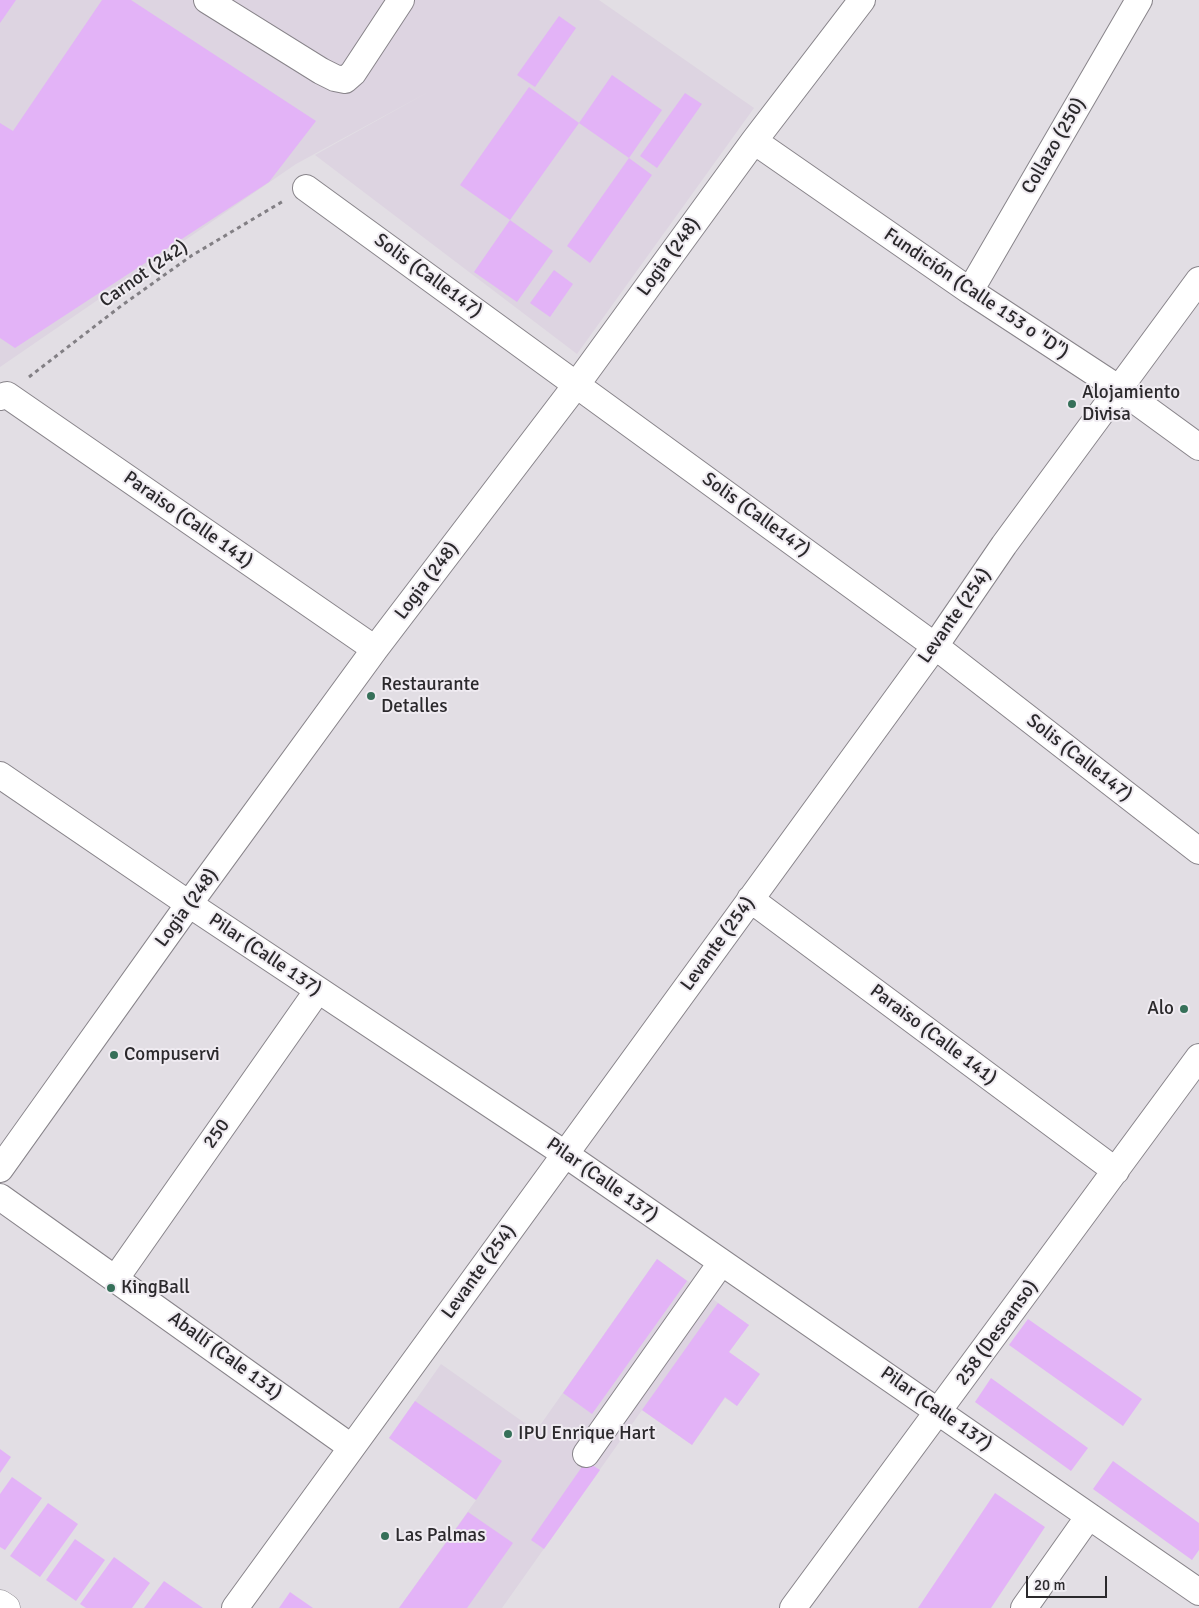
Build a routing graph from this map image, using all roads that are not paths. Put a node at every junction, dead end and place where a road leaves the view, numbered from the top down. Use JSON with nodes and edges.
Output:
{"nodes":[{"id":1,"x":207,"y":0,"type":"edge"},
{"id":2,"x":401,"y":0,"type":"edge"},
{"id":3,"x":862,"y":0,"type":"edge"},
{"id":4,"x":1139,"y":0,"type":"edge"},
{"id":5,"x":754,"y":141,"type":"junction"},
{"id":6,"x":306,"y":188,"type":"road end"},
{"id":7,"x":1199,"y":280,"type":"edge"},
{"id":8,"x":970,"y":291,"type":"junction"},
{"id":9,"x":577,"y":384,"type":"junction"},
{"id":10,"x":1118,"y":388,"type":"junction"},
{"id":11,"x":3,"y":396,"type":"edge"},
{"id":12,"x":1199,"y":446,"type":"edge"},
{"id":13,"x":935,"y":646,"type":"junction"},
{"id":14,"x":375,"y":649,"type":"junction"},
{"id":15,"x":0,"y":775,"type":"edge"},
{"id":16,"x":1199,"y":851,"type":"edge"},
{"id":17,"x":750,"y":900,"type":"junction"},
{"id":18,"x":189,"y":904,"type":"junction"},
{"id":19,"x":318,"y":990,"type":"junction"},
{"id":20,"x":1199,"y":1057,"type":"edge"},
{"id":21,"x":565,"y":1154,"type":"junction"},
{"id":22,"x":0,"y":1169,"type":"edge"},
{"id":23,"x":1116,"y":1171,"type":"junction"},
{"id":24,"x":0,"y":1197,"type":"edge"},
{"id":25,"x":721,"y":1263,"type":"junction"},
{"id":26,"x":116,"y":1278,"type":"junction"},
{"id":27,"x":939,"y":1411,"type":"junction"},
{"id":28,"x":351,"y":1447,"type":"junction"},
{"id":29,"x":586,"y":1454,"type":"dead end"},
{"id":30,"x":1089,"y":1516,"type":"junction"},
{"id":31,"x":1199,"y":1592,"type":"edge"},
{"id":32,"x":0,"y":1604,"type":"edge"},
{"id":33,"x":6,"y":1608,"type":"edge"},
{"id":34,"x":235,"y":1608,"type":"edge"},
{"id":35,"x":793,"y":1608,"type":"edge"},
{"id":36,"x":1024,"y":1608,"type":"edge"}],
"edges":[{"from":1,"to":2,"type":"street"},
{"from":3,"to":5,"type":"street","name":"Logia (248)"},
{"from":4,"to":8,"type":"street","name":"Collazo (250)"},
{"from":5,"to":8,"type":"street","name":"Fundición (Calle 153 o \"D\")"},
{"from":5,"to":9,"type":"street","name":"Logia (248)"},
{"from":6,"to":9,"type":"street","name":"Solis (Calle147)"},
{"from":7,"to":10,"type":"street","name":"Levante (254)"},
{"from":8,"to":10,"type":"street","name":"Fundición (Calle 153 o \"D\")"},
{"from":9,"to":13,"type":"street","name":"Solis (Calle147)"},
{"from":9,"to":14,"type":"street","name":"Logia (248)"},
{"from":10,"to":12,"type":"street","name":"Fundición (Calle 153 o \"D\")"},
{"from":10,"to":13,"type":"street","name":"Levante (254)"},
{"from":11,"to":14,"type":"street","name":"Paraiso (Calle 141)"},
{"from":13,"to":16,"type":"street","name":"Solis (Calle147)"},
{"from":13,"to":17,"type":"street","name":"Levante (254)"},
{"from":14,"to":18,"type":"street","name":"Logia (248)"},
{"from":15,"to":18,"type":"street","name":"Pilar (Calle 137)"},
{"from":17,"to":21,"type":"street","name":"Levante (254)"},
{"from":17,"to":23,"type":"street","name":"Paraiso (Calle 141)"},
{"from":18,"to":19,"type":"street","name":"Pilar (Calle 137)"},
{"from":18,"to":22,"type":"street","name":"Logia (248)"},
{"from":19,"to":21,"type":"street","name":"Pilar (Calle 137)"},
{"from":19,"to":26,"type":"street","name":"250"},
{"from":20,"to":23,"type":"street","name":"258 (Descanso)"},
{"from":21,"to":25,"type":"street","name":"Pilar (Calle 137)"},
{"from":21,"to":28,"type":"street","name":"Levante (254)"},
{"from":23,"to":27,"type":"street","name":"258 (Descanso)"},
{"from":24,"to":26,"type":"street","name":"Aballí (Cale 131)"},
{"from":25,"to":27,"type":"street","name":"Pilar (Calle 137)"},
{"from":25,"to":29,"type":"street"},
{"from":26,"to":28,"type":"street","name":"Aballí (Cale 131)"},
{"from":27,"to":30,"type":"street","name":"Pilar (Calle 137)"},
{"from":27,"to":35,"type":"street","name":"258 (Descanso)"},
{"from":28,"to":34,"type":"street","name":"Levante (254)"},
{"from":30,"to":31,"type":"street","name":"Pilar (Calle 137)"},
{"from":30,"to":36,"type":"street"},
{"from":32,"to":33,"type":"main road"}]}
